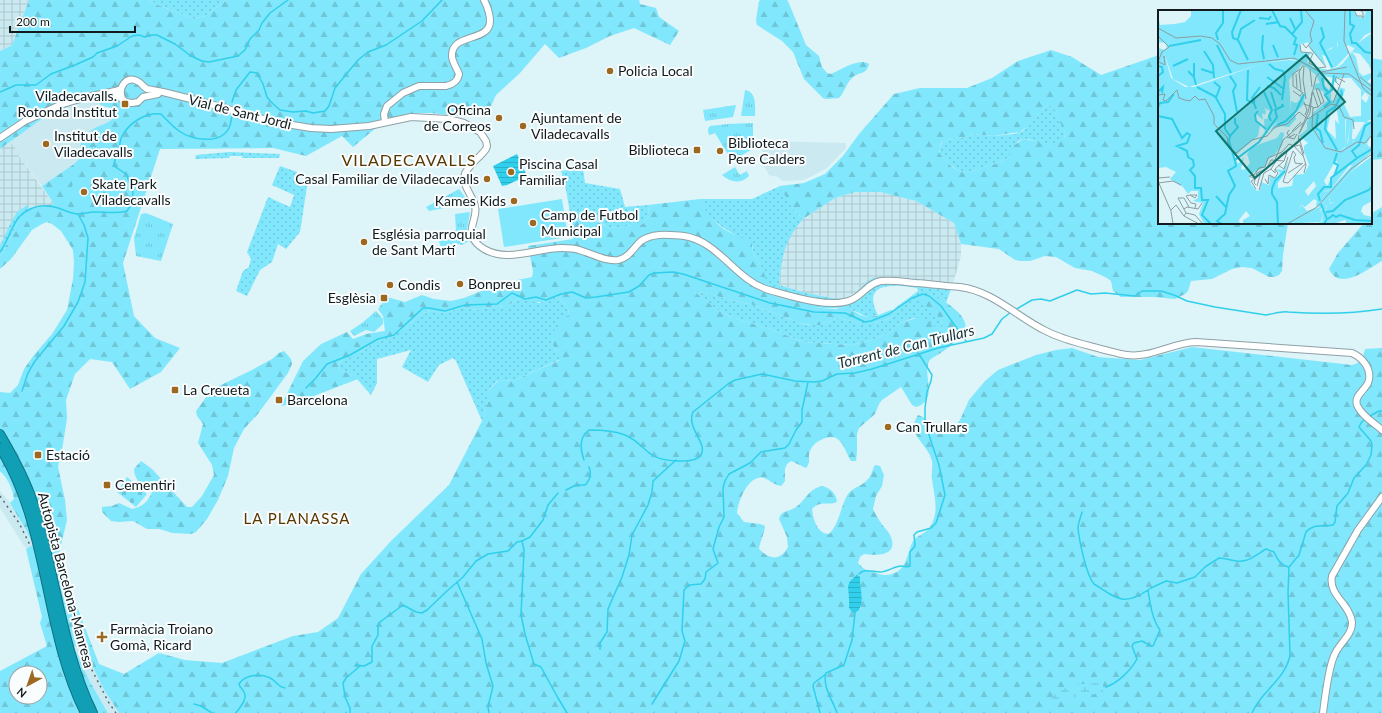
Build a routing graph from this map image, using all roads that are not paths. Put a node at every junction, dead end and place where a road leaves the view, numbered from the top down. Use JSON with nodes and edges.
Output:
{"nodes":[{"id":1,"x":484,"y":0,"type":"edge"},
{"id":2,"x":143,"y":87,"type":"junction"},
{"id":3,"x":121,"y":89,"type":"junction"},
{"id":4,"x":108,"y":93,"type":"junction"},
{"id":5,"x":167,"y":94,"type":"junction"},
{"id":6,"x":143,"y":97,"type":"junction"},
{"id":7,"x":122,"y":98,"type":"junction"},
{"id":8,"x":385,"y":122,"type":"junction"},
{"id":9,"x":0,"y":138,"type":"edge"},
{"id":10,"x":1382,"y":430,"type":"edge"},
{"id":11,"x":0,"y":434,"type":"edge"},
{"id":12,"x":0,"y":448,"type":"edge"},
{"id":13,"x":0,"y":452,"type":"edge"},
{"id":14,"x":11,"y":468,"type":"junction"},
{"id":15,"x":1382,"y":497,"type":"edge"},
{"id":16,"x":85,"y":713,"type":"edge"},
{"id":17,"x":93,"y":713,"type":"edge"},
{"id":18,"x":1323,"y":713,"type":"edge"}],
"edges":[{"from":1,"to":8,"type":"street"},
{"from":2,"to":3,"type":"street"},
{"from":2,"to":5,"type":"street","name":"Vial de Sant Jordi"},
{"from":2,"to":6,"type":"street"},
{"from":3,"to":4,"type":"street"},
{"from":3,"to":7,"type":"street"},
{"from":4,"to":7,"type":"street"},
{"from":4,"to":9,"type":"street"},
{"from":5,"to":6,"type":"street"},
{"from":5,"to":8,"type":"street","name":"Vial de Sant Jordi"},
{"from":6,"to":7,"type":"street"},
{"from":8,"to":10,"type":"street","name":"Vial de Sant Jordi"},
{"from":11,"to":17,"type":"highway","name":"Autopista Barcelona-Manresa"},
{"from":12,"to":14,"type":"highway","name":"Autopista Barcelona-Manresa"},
{"from":13,"to":14,"type":"highway"},
{"from":14,"to":16,"type":"highway","name":"Autopista Barcelona-Manresa"},
{"from":15,"to":18,"type":"street"}]}
